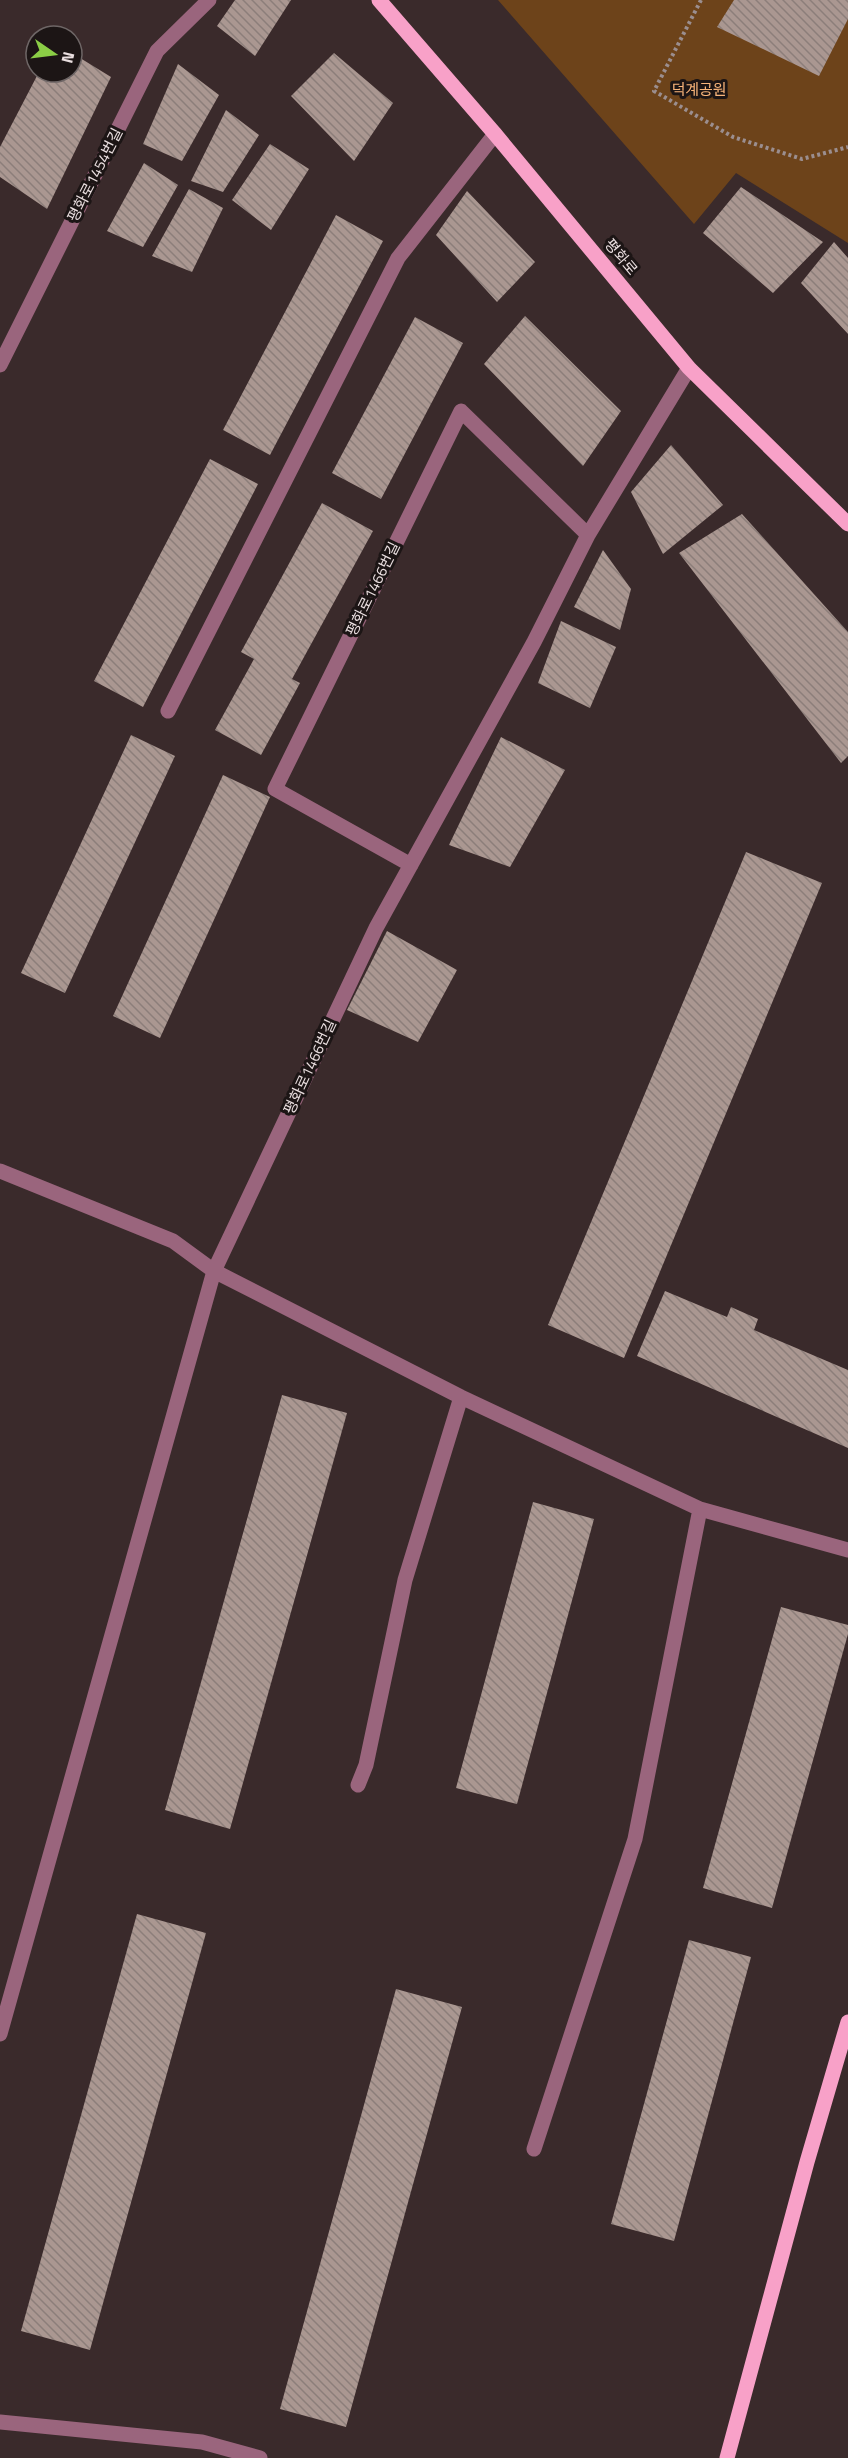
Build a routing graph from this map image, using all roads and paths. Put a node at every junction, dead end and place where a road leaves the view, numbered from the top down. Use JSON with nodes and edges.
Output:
{"nodes":[{"id":1,"x":209,"y":0,"type":"edge"},
{"id":2,"x":379,"y":0,"type":"edge"},
{"id":3,"x":701,"y":0,"type":"edge"},
{"id":4,"x":495,"y":134,"type":"junction"},
{"id":5,"x":848,"y":147,"type":"edge"},
{"id":6,"x":0,"y":364,"type":"edge"},
{"id":7,"x":689,"y":368,"type":"junction"},
{"id":8,"x":848,"y":524,"type":"edge"},
{"id":9,"x":588,"y":535,"type":"junction"},
{"id":10,"x":168,"y":711,"type":"dead end"},
{"id":11,"x":411,"y":865,"type":"junction"},
{"id":12,"x":0,"y":1171,"type":"edge"},
{"id":13,"x":214,"y":1271,"type":"junction"},
{"id":14,"x":461,"y":1397,"type":"junction"},
{"id":15,"x":700,"y":1509,"type":"junction"},
{"id":16,"x":848,"y":1550,"type":"edge"},
{"id":17,"x":358,"y":1785,"type":"dead end"},
{"id":18,"x":848,"y":2022,"type":"edge"},
{"id":19,"x":0,"y":2034,"type":"edge"},
{"id":20,"x":534,"y":2149,"type":"dead end"},
{"id":21,"x":0,"y":2422,"type":"edge"},
{"id":22,"x":261,"y":2458,"type":"edge"},
{"id":23,"x":727,"y":2458,"type":"edge"}],
"edges":[{"from":1,"to":6,"type":"street","name":"평화로1454번길"},
{"from":2,"to":4,"type":"main road","name":"평화로"},
{"from":3,"to":5,"type":"path"},
{"from":4,"to":7,"type":"main road","name":"평화로"},
{"from":4,"to":10,"type":"street"},
{"from":7,"to":8,"type":"main road","name":"평화로"},
{"from":7,"to":9,"type":"street","name":"평화로1466번길"},
{"from":9,"to":11,"type":"street","name":"평화로1466번길"},
{"from":9,"to":11,"type":"street","name":"평화로1466번길"},
{"from":11,"to":13,"type":"street","name":"평화로1466번길"},
{"from":12,"to":13,"type":"street"},
{"from":13,"to":14,"type":"street"},
{"from":13,"to":19,"type":"street","name":"평화로1466번길"},
{"from":14,"to":15,"type":"street"},
{"from":14,"to":17,"type":"street"},
{"from":15,"to":16,"type":"street"},
{"from":15,"to":20,"type":"street"},
{"from":18,"to":23,"type":"main road"},
{"from":21,"to":22,"type":"street"}]}
